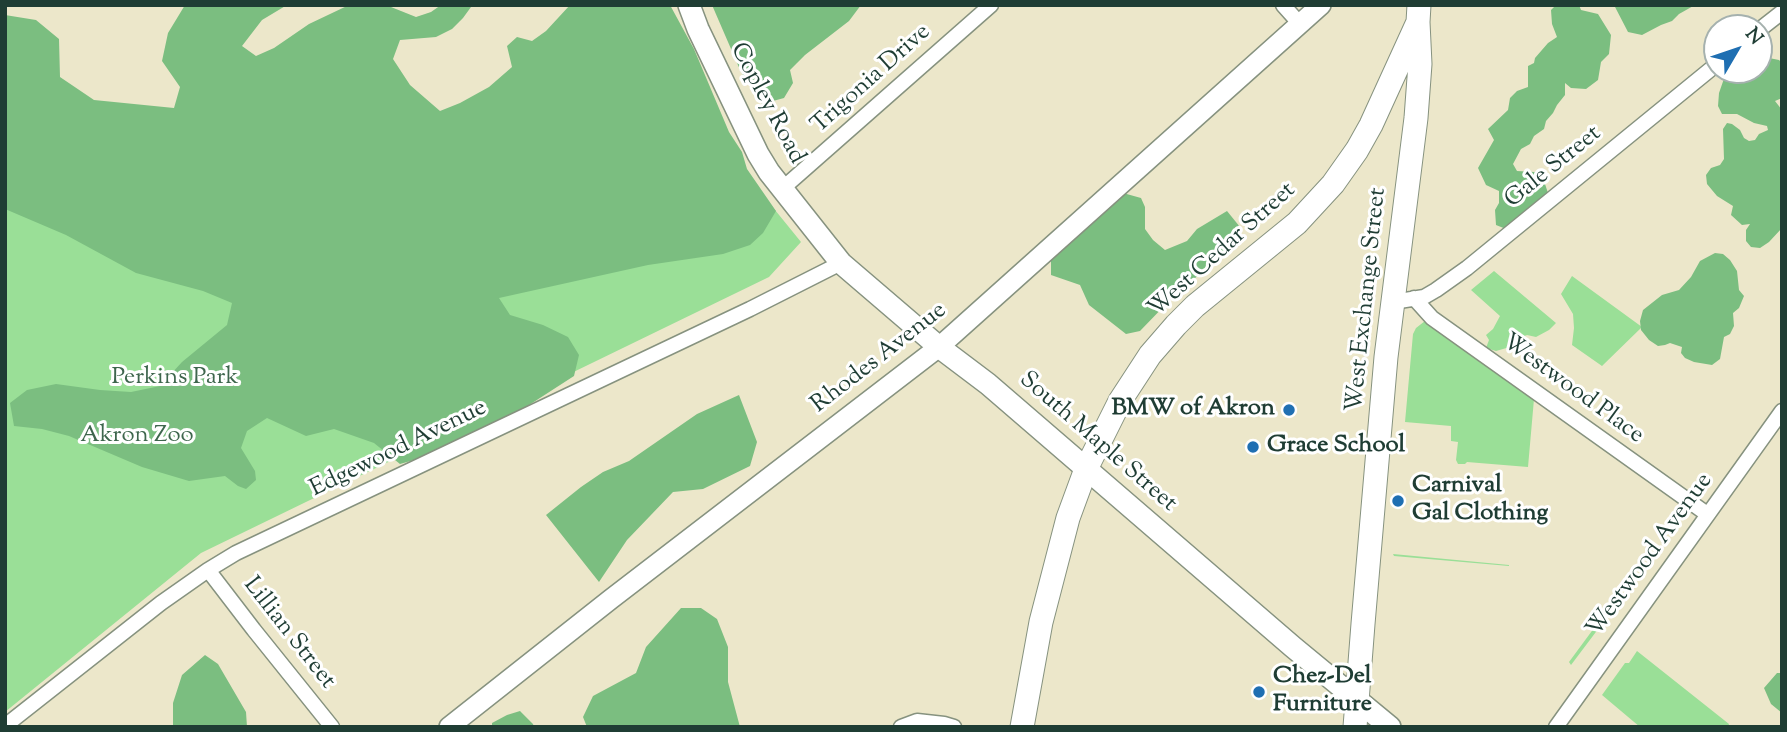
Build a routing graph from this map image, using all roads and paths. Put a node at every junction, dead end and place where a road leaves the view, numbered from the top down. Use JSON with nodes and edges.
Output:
{"nodes":[{"id":1,"x":690,"y":5,"type":"edge"},
{"id":2,"x":991,"y":5,"type":"edge"},
{"id":3,"x":1283,"y":5,"type":"edge"},
{"id":4,"x":1321,"y":5,"type":"edge"},
{"id":5,"x":1419,"y":14,"type":"edge"},
{"id":6,"x":1300,"y":24,"type":"junction"},
{"id":7,"x":1703,"y":75,"type":"edge"},
{"id":8,"x":782,"y":189,"type":"junction"},
{"id":9,"x":841,"y":263,"type":"junction"},
{"id":10,"x":1403,"y":300,"type":"junction"},
{"id":11,"x":939,"y":347,"type":"junction"},
{"id":12,"x":1782,"y":411,"type":"edge"},
{"id":13,"x":1086,"y":469,"type":"junction"},
{"id":14,"x":1707,"y":514,"type":"junction"},
{"id":15,"x":208,"y":570,"type":"junction"},
{"id":16,"x":1358,"y":701,"type":"junction"},
{"id":17,"x":5,"y":726,"type":"edge"},
{"id":18,"x":332,"y":727,"type":"edge"},
{"id":19,"x":449,"y":727,"type":"edge"},
{"id":20,"x":901,"y":727,"type":"edge"},
{"id":21,"x":954,"y":727,"type":"edge"},
{"id":22,"x":1022,"y":727,"type":"edge"},
{"id":23,"x":1355,"y":727,"type":"edge"},
{"id":24,"x":1390,"y":727,"type":"edge"},
{"id":25,"x":1556,"y":727,"type":"edge"}],
"edges":[{"from":1,"to":8,"type":"main road","name":"Copley Road"},
{"from":2,"to":8,"type":"street","name":"Trigonia Drive"},
{"from":3,"to":6,"type":"street"},
{"from":4,"to":6,"type":"street","name":"Rhodes Avenue"},
{"from":5,"to":10,"type":"main road","name":"West Exchange Street"},
{"from":5,"to":13,"type":"main road","name":"West Cedar Street"},
{"from":6,"to":11,"type":"street","name":"Rhodes Avenue"},
{"from":7,"to":10,"type":"street","name":"Gale Street"},
{"from":8,"to":9,"type":"main road","name":"South Maple Street"},
{"from":9,"to":11,"type":"main road","name":"South Maple Street"},
{"from":9,"to":15,"type":"street","name":"Edgewood Avenue"},
{"from":10,"to":14,"type":"street","name":"Westwood Place"},
{"from":10,"to":16,"type":"main road","name":"West Exchange Street"},
{"from":11,"to":13,"type":"main road","name":"South Maple Street"},
{"from":11,"to":19,"type":"street","name":"Rhodes Avenue"},
{"from":12,"to":14,"type":"street","name":"Westwood Avenue"},
{"from":13,"to":16,"type":"main road","name":"South Maple Street"},
{"from":13,"to":22,"type":"main road","name":"West Cedar Street"},
{"from":14,"to":25,"type":"street","name":"Westwood Avenue"},
{"from":15,"to":17,"type":"street","name":"Edgewood Avenue"},
{"from":15,"to":18,"type":"street","name":"Lillian Street"},
{"from":16,"to":23,"type":"main road","name":"West Exchange Street"},
{"from":16,"to":24,"type":"main road","name":"South Maple Street"},
{"from":20,"to":21,"type":"street"}]}
